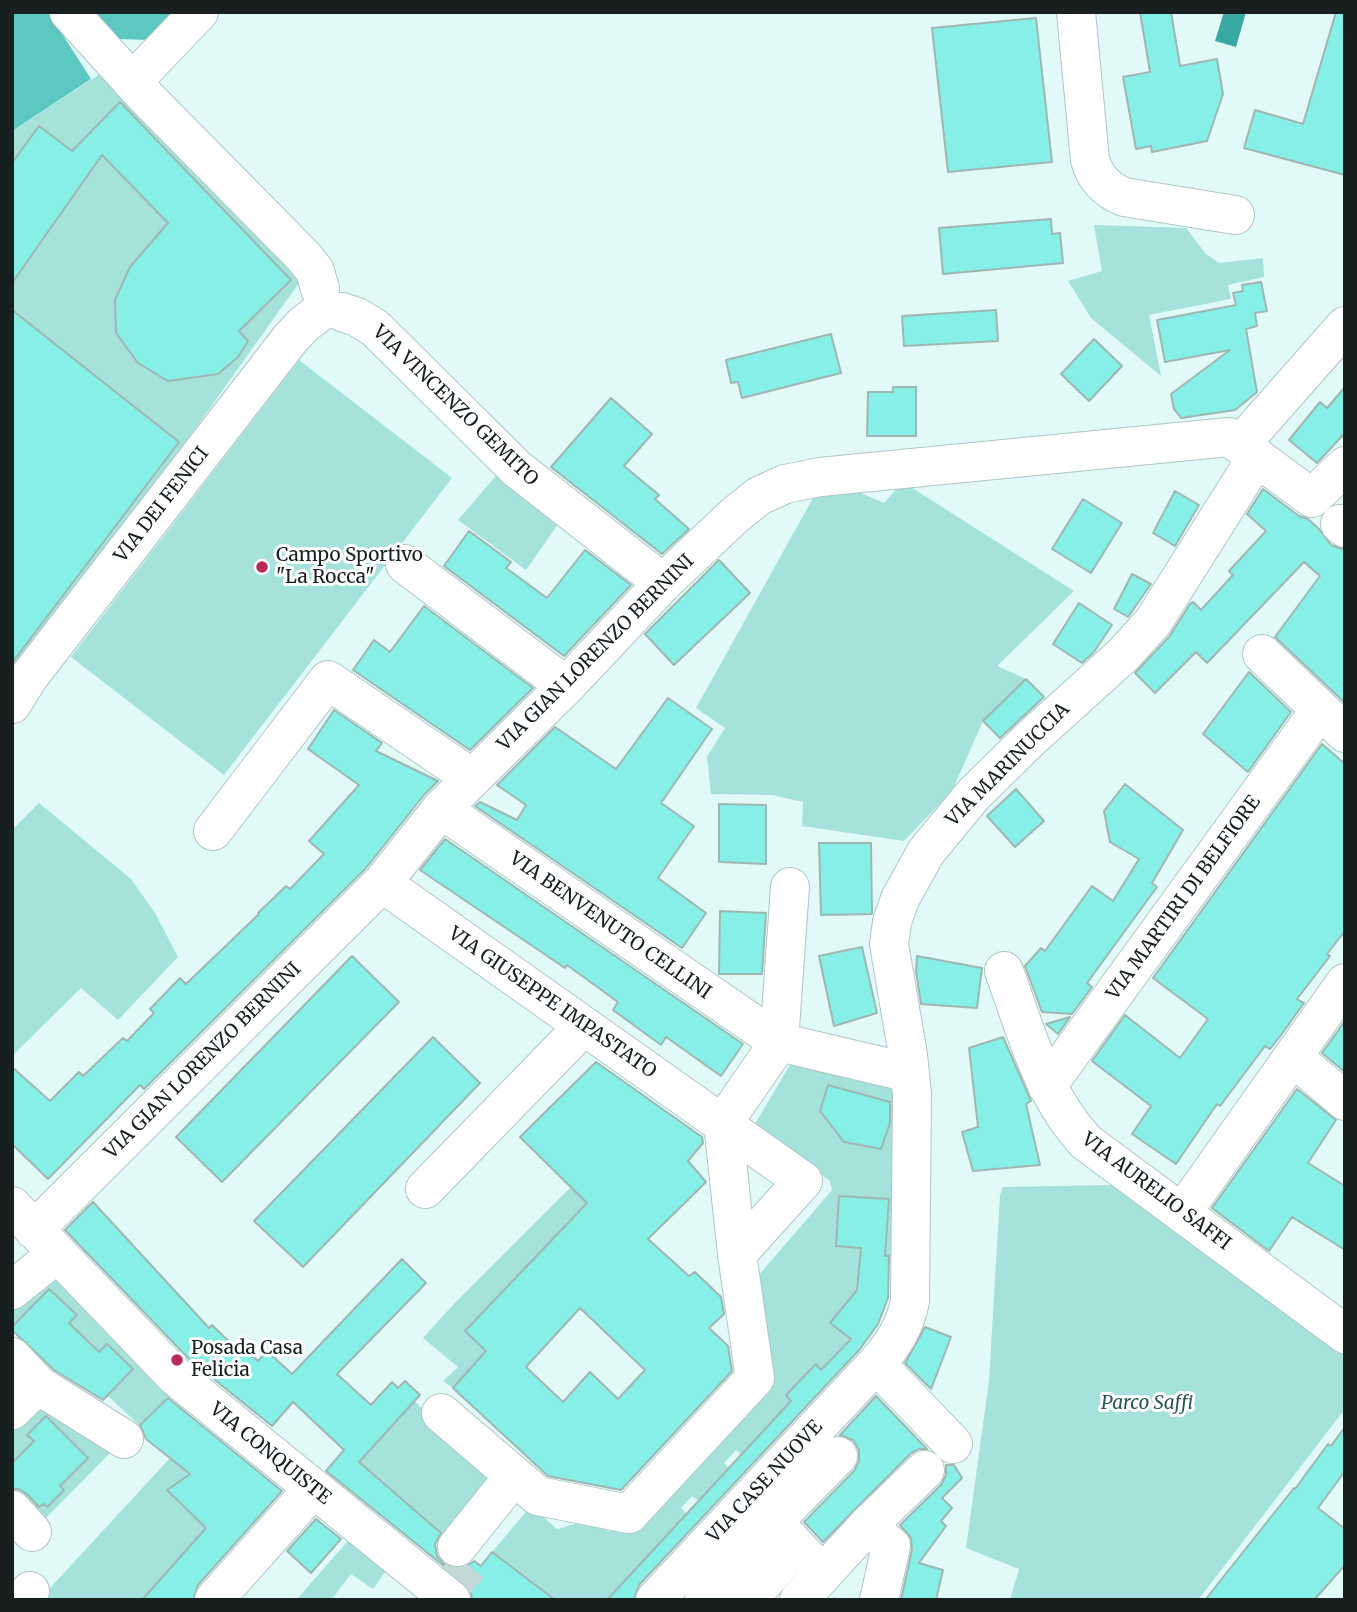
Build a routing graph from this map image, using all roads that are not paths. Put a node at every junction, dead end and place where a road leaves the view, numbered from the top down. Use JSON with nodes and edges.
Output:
{"nodes":[{"id":1,"x":69,"y":12,"type":"edge"},
{"id":2,"x":200,"y":12,"type":"edge"},
{"id":3,"x":1076,"y":12,"type":"edge"},
{"id":4,"x":132,"y":82,"type":"junction"},
{"id":5,"x":1235,"y":215,"type":"dead end"},
{"id":6,"x":327,"y":304,"type":"junction"},
{"id":7,"x":1345,"y":326,"type":"edge"},
{"id":8,"x":1249,"y":451,"type":"junction"},
{"id":9,"x":1345,"y":466,"type":"edge"},
{"id":10,"x":405,"y":564,"type":"dead end"},
{"id":11,"x":663,"y":583,"type":"junction"},
{"id":12,"x":1262,"y":654,"type":"dead end"},
{"id":13,"x":566,"y":686,"type":"junction"},
{"id":14,"x":12,"y":704,"type":"edge"},
{"id":15,"x":1333,"y":722,"type":"edge"},
{"id":16,"x":472,"y":778,"type":"junction"},
{"id":17,"x":440,"y":809,"type":"junction"},
{"id":18,"x":213,"y":831,"type":"dead end"},
{"id":19,"x":382,"y":883,"type":"junction"},
{"id":20,"x":790,"y":887,"type":"dead end"},
{"id":21,"x":1004,"y":971,"type":"dead end"},
{"id":22,"x":1345,"y":983,"type":"edge"},
{"id":23,"x":583,"y":1027,"type":"junction"},
{"id":24,"x":779,"y":1042,"type":"junction"},
{"id":25,"x":1293,"y":1057,"type":"junction"},
{"id":26,"x":910,"y":1073,"type":"junction"},
{"id":27,"x":1047,"y":1086,"type":"junction"},
{"id":28,"x":1345,"y":1101,"type":"edge"},
{"id":29,"x":723,"y":1123,"type":"junction"},
{"id":30,"x":425,"y":1189,"type":"dead end"},
{"id":31,"x":1182,"y":1213,"type":"junction"},
{"id":32,"x":34,"y":1230,"type":"edge"},
{"id":33,"x":737,"y":1254,"type":"junction"},
{"id":34,"x":12,"y":1290,"type":"edge"},
{"id":35,"x":1345,"y":1334,"type":"edge"},
{"id":36,"x":12,"y":1357,"type":"edge"},
{"id":37,"x":876,"y":1364,"type":"junction"},
{"id":38,"x":25,"y":1397,"type":"edge"},
{"id":39,"x":441,"y":1413,"type":"dead end"},
{"id":40,"x":124,"y":1439,"type":"dead end"},
{"id":41,"x":953,"y":1444,"type":"dead end"},
{"id":42,"x":838,"y":1456,"type":"dead end"},
{"id":43,"x":925,"y":1470,"type":"dead end"},
{"id":44,"x":522,"y":1483,"type":"junction"},
{"id":45,"x":313,"y":1489,"type":"junction"},
{"id":46,"x":867,"y":1526,"type":"junction"},
{"id":47,"x":465,"y":1553,"type":"tunnel mouth"},
{"id":48,"x":797,"y":1561,"type":"edge"},
{"id":49,"x":215,"y":1600,"type":"edge"},
{"id":50,"x":451,"y":1600,"type":"edge"},
{"id":51,"x":655,"y":1600,"type":"edge"},
{"id":52,"x":704,"y":1600,"type":"edge"},
{"id":53,"x":747,"y":1600,"type":"edge"},
{"id":54,"x":879,"y":1600,"type":"edge"}],
"edges":[{"from":1,"to":4,"type":"street"},
{"from":2,"to":4,"type":"street"},
{"from":3,"to":5,"type":"street"},
{"from":4,"to":6,"type":"street"},
{"from":6,"to":11,"type":"street","name":"VIA VINCENZO GEMITO"},
{"from":6,"to":14,"type":"street","name":"VIA DEI FENICI"},
{"from":7,"to":8,"type":"street","name":"VIA MARINUCCIA"},
{"from":8,"to":9,"type":"street","name":"VIA GIAN LORENZO BERNINI"},
{"from":8,"to":11,"type":"street","name":"VIA GIAN LORENZO BERNINI"},
{"from":8,"to":26,"type":"street","name":"VIA MARINUCCIA"},
{"from":10,"to":13,"type":"street"},
{"from":11,"to":13,"type":"street","name":"VIA GIAN LORENZO BERNINI"},
{"from":12,"to":15,"type":"street"},
{"from":13,"to":16,"type":"street","name":"VIA GIAN LORENZO BERNINI"},
{"from":15,"to":27,"type":"street","name":"VIA MARTIRI DI BELFIORE"},
{"from":16,"to":17,"type":"street","name":"VIA GIAN LORENZO BERNINI"},
{"from":16,"to":18,"type":"street"},
{"from":17,"to":19,"type":"street","name":"VIA GIAN LORENZO BERNINI"},
{"from":17,"to":24,"type":"street","name":"VIA BENVENUTO CELLINI"},
{"from":19,"to":23,"type":"street","name":"VIA GIUSEPPE IMPASTATO"},
{"from":19,"to":32,"type":"street","name":"VIA GIAN LORENZO BERNINI"},
{"from":20,"to":24,"type":"street"},
{"from":21,"to":27,"type":"street","name":"VIA AURELIO SAFFI"},
{"from":22,"to":25,"type":"street"},
{"from":23,"to":29,"type":"street","name":"VIA GIUSEPPE IMPASTATO"},
{"from":23,"to":30,"type":"street"},
{"from":24,"to":26,"type":"street","name":"VIA BENVENUTO CELLINI"},
{"from":24,"to":29,"type":"street"},
{"from":25,"to":28,"type":"street"},
{"from":25,"to":31,"type":"street"},
{"from":26,"to":37,"type":"street","name":"VIA MARINUCCIA"},
{"from":27,"to":31,"type":"street","name":"VIA AURELIO SAFFI"},
{"from":29,"to":33,"type":"street"},
{"from":29,"to":33,"type":"street","name":"VIA GIUSEPPE IMPASTATO"},
{"from":31,"to":35,"type":"street","name":"VIA AURELIO SAFFI"},
{"from":32,"to":34,"type":"street","name":"VIA GIAN LORENZO BERNINI"},
{"from":32,"to":45,"type":"street","name":"VIA CONQUISTE"},
{"from":33,"to":44,"type":"street"},
{"from":36,"to":38,"type":"street"},
{"from":37,"to":41,"type":"street"},
{"from":37,"to":48,"type":"street","name":"VIA CASE NUOVE"},
{"from":38,"to":40,"type":"street"},
{"from":39,"to":44,"type":"street"},
{"from":42,"to":48,"type":"street"},
{"from":43,"to":46,"type":"street"},
{"from":44,"to":47,"type":"street"},
{"from":45,"to":49,"type":"street"},
{"from":45,"to":50,"type":"street","name":"VIA CONQUISTE"},
{"from":46,"to":48,"type":"street"},
{"from":46,"to":54,"type":"street"},
{"from":48,"to":51,"type":"street","name":"VIA CASE NUOVE"},
{"from":48,"to":52,"type":"street"},
{"from":48,"to":53,"type":"street"}]}
